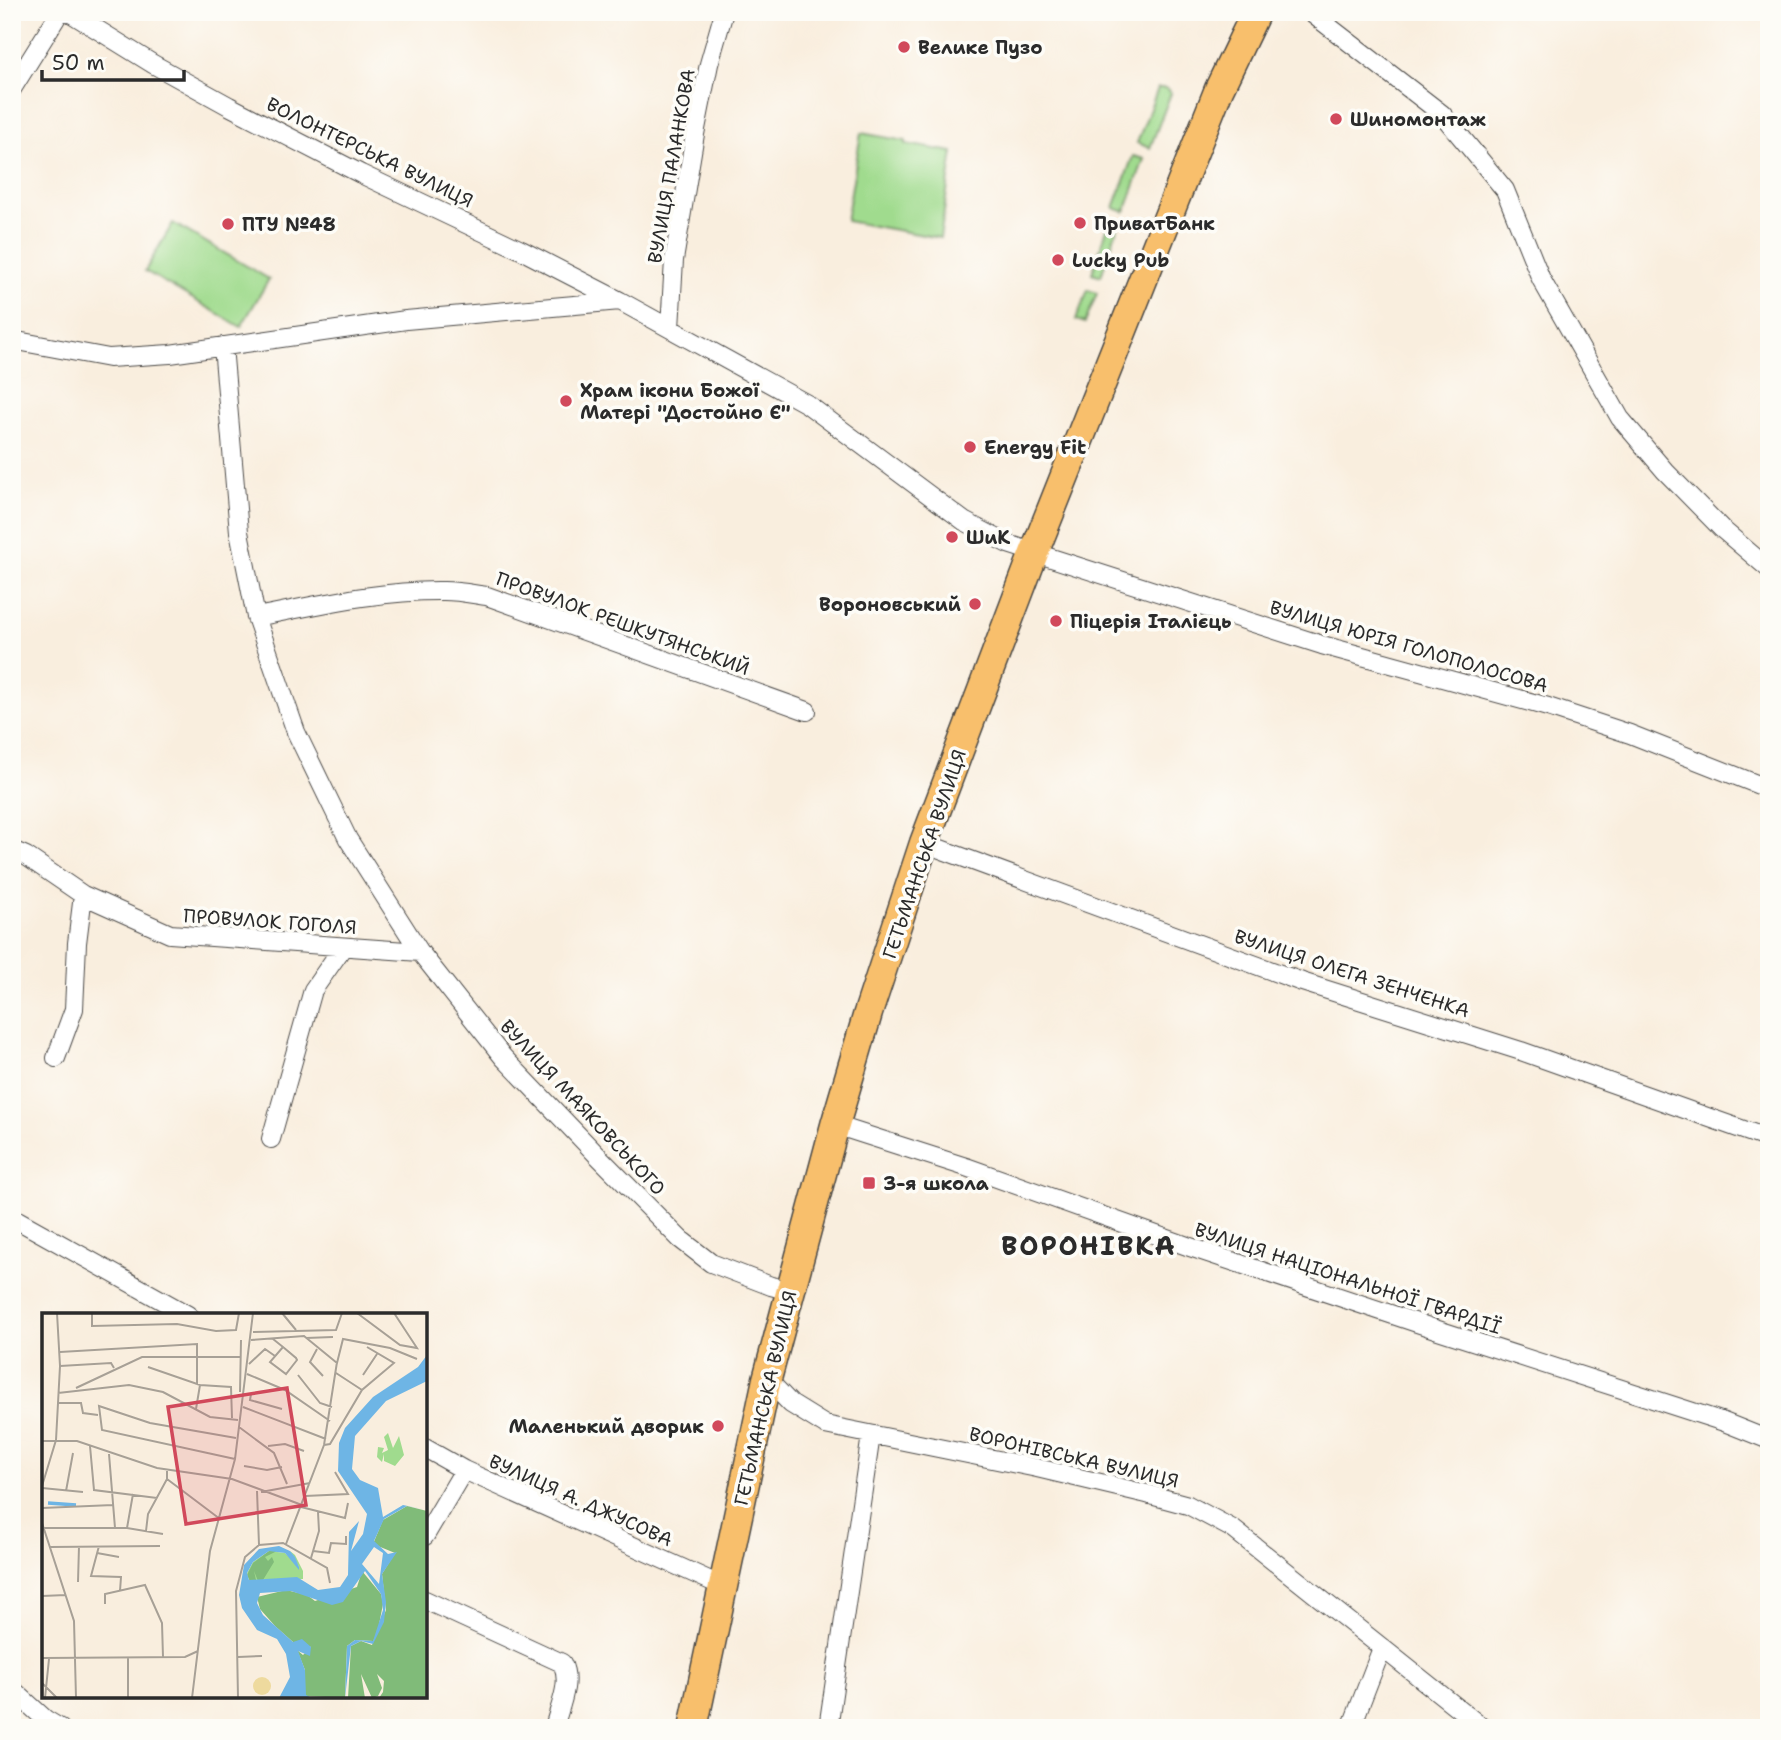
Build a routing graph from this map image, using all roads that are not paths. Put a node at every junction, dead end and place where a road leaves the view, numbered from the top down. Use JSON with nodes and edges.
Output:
{"nodes":[{"id":1,"x":60,"y":12,"type":"edge"},
{"id":2,"x":69,"y":12,"type":"edge"},
{"id":3,"x":724,"y":12,"type":"edge"},
{"id":4,"x":1256,"y":12,"type":"edge"},
{"id":5,"x":1310,"y":12,"type":"edge"},
{"id":6,"x":12,"y":89,"type":"edge"},
{"id":7,"x":620,"y":301,"type":"junction"},
{"id":8,"x":670,"y":328,"type":"junction"},
{"id":9,"x":12,"y":340,"type":"edge"},
{"id":10,"x":223,"y":346,"type":"junction"},
{"id":11,"x":1034,"y":553,"type":"junction"},
{"id":12,"x":1769,"y":569,"type":"edge"},
{"id":13,"x":256,"y":617,"type":"junction"},
{"id":14,"x":807,"y":712,"type":"dead end"},
{"id":15,"x":1769,"y":789,"type":"edge"},
{"id":16,"x":924,"y":843,"type":"junction"},
{"id":17,"x":12,"y":849,"type":"edge"},
{"id":18,"x":83,"y":895,"type":"junction"},
{"id":19,"x":343,"y":947,"type":"junction"},
{"id":20,"x":420,"y":952,"type":"junction"},
{"id":21,"x":56,"y":1058,"type":"dead end"},
{"id":22,"x":835,"y":1125,"type":"junction"},
{"id":23,"x":271,"y":1139,"type":"dead end"},
{"id":24,"x":1769,"y":1139,"type":"edge"},
{"id":25,"x":12,"y":1217,"type":"edge"},
{"id":26,"x":790,"y":1291,"type":"junction"},
{"id":27,"x":184,"y":1313,"type":"edge"},
{"id":28,"x":766,"y":1379,"type":"junction"},
{"id":29,"x":871,"y":1435,"type":"junction"},
{"id":30,"x":1769,"y":1440,"type":"edge"},
{"id":31,"x":427,"y":1449,"type":"edge"},
{"id":32,"x":464,"y":1470,"type":"junction"},
{"id":33,"x":427,"y":1533,"type":"edge"},
{"id":34,"x":722,"y":1586,"type":"junction"},
{"id":35,"x":427,"y":1601,"type":"edge"},
{"id":36,"x":1382,"y":1648,"type":"junction"},
{"id":37,"x":12,"y":1689,"type":"edge"},
{"id":38,"x":692,"y":1725,"type":"edge"},
{"id":39,"x":60,"y":1728,"type":"edge"},
{"id":40,"x":554,"y":1728,"type":"edge"},
{"id":41,"x":828,"y":1728,"type":"edge"},
{"id":42,"x":1351,"y":1728,"type":"edge"},
{"id":43,"x":1483,"y":1728,"type":"edge"}],
"edges":[{"from":1,"to":6,"type":"street"},
{"from":2,"to":7,"type":"street","name":"ВОЛОНТЕРСЬКА ВУЛИЦЯ"},
{"from":3,"to":8,"type":"street","name":"ВУЛИЦЯ ПАЛАНКОВА"},
{"from":4,"to":11,"type":"highway","name":"ГЕТЬМАНСЬКА ВУЛИЦЯ"},
{"from":5,"to":12,"type":"street"},
{"from":7,"to":8,"type":"street","name":"ВОЛОНТЕРСЬКА ВУЛИЦЯ"},
{"from":7,"to":10,"type":"street"},
{"from":8,"to":11,"type":"street","name":"ВОЛОНТЕРСЬКА ВУЛИЦЯ"},
{"from":9,"to":10,"type":"street"},
{"from":10,"to":13,"type":"street","name":"ВУЛИЦЯ МАЯКОВСЬКОГО"},
{"from":11,"to":15,"type":"street","name":"ВУЛИЦЯ ЮРІЯ ГОЛОПОЛОСОВА"},
{"from":11,"to":16,"type":"highway","name":"ГЕТЬМАНСЬКА ВУЛИЦЯ"},
{"from":13,"to":14,"type":"street","name":"ПРОВУЛОК РЕШКУТЯНСЬКИЙ"},
{"from":13,"to":20,"type":"street","name":"ВУЛИЦЯ МАЯКОВСЬКОГО"},
{"from":16,"to":22,"type":"highway","name":"ГЕТЬМАНСЬКА ВУЛИЦЯ"},
{"from":16,"to":24,"type":"street","name":"ВУЛИЦЯ ОЛЕГА ЗЕНЧЕНКА"},
{"from":17,"to":18,"type":"street","name":"ПРОВУЛОК ГОГОЛЯ"},
{"from":18,"to":19,"type":"street","name":"ПРОВУЛОК ГОГОЛЯ"},
{"from":18,"to":21,"type":"street"},
{"from":19,"to":20,"type":"street","name":"ПРОВУЛОК ГОГОЛЯ"},
{"from":19,"to":23,"type":"street"},
{"from":20,"to":26,"type":"street","name":"ВУЛИЦЯ МАЯКОВСЬКОГО"},
{"from":22,"to":26,"type":"highway","name":"ГЕТЬМАНСЬКА ВУЛИЦЯ"},
{"from":22,"to":30,"type":"street","name":"ВУЛИЦЯ НАЦІОНАЛЬНОЇ ГВАРДІЇ"},
{"from":25,"to":27,"type":"street"},
{"from":26,"to":28,"type":"highway","name":"ГЕТЬМАНСЬКА ВУЛИЦЯ"},
{"from":28,"to":29,"type":"street","name":"ВОРОНІВСЬКА ВУЛИЦЯ"},
{"from":28,"to":34,"type":"highway","name":"ГЕТЬМАНСЬКА ВУЛИЦЯ"},
{"from":29,"to":36,"type":"street","name":"ВОРОНІВСЬКА ВУЛИЦЯ"},
{"from":29,"to":41,"type":"street"},
{"from":31,"to":32,"type":"street","name":"ВУЛИЦЯ А. ДЖУСОВА"},
{"from":32,"to":33,"type":"street"},
{"from":32,"to":34,"type":"street","name":"ВУЛИЦЯ А. ДЖУСОВА"},
{"from":34,"to":38,"type":"highway","name":"ГЕТЬМАНСЬКА ВУЛИЦЯ"},
{"from":35,"to":40,"type":"street"},
{"from":36,"to":42,"type":"street"},
{"from":36,"to":43,"type":"street","name":"ВОРОНІВСЬКА ВУЛИЦЯ"},
{"from":37,"to":39,"type":"street"}]}
